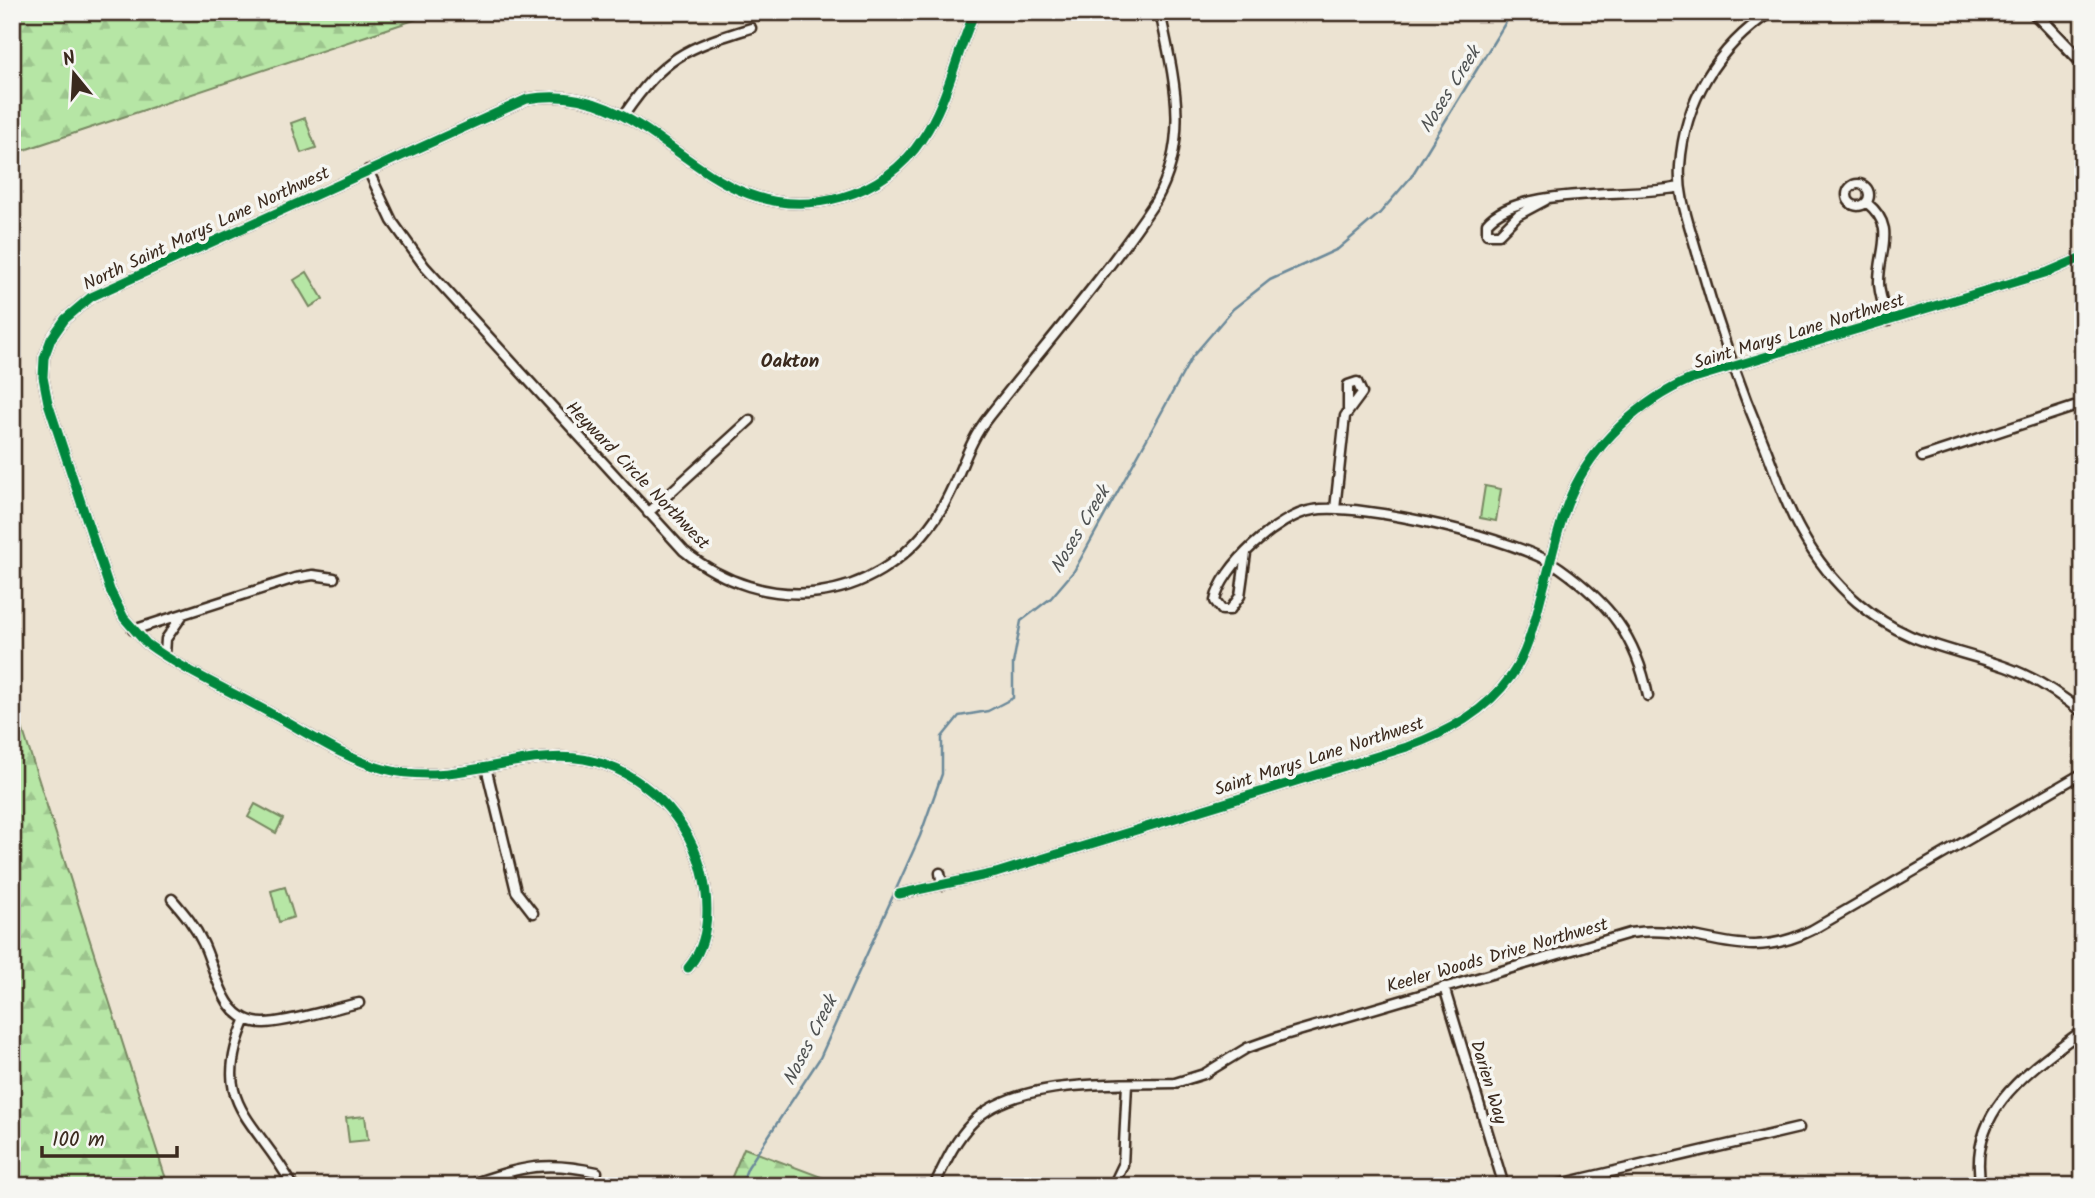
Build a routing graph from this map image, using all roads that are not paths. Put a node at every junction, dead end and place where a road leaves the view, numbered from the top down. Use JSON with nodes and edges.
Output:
{"nodes":[{"id":1,"x":975,"y":12,"type":"edge"},
{"id":2,"x":1160,"y":12,"type":"edge"},
{"id":3,"x":1771,"y":12,"type":"edge"},
{"id":4,"x":2034,"y":12,"type":"edge"},
{"id":5,"x":751,"y":28,"type":"dead end"},
{"id":6,"x":2083,"y":63,"type":"edge"},
{"id":7,"x":624,"y":114,"type":"junction"},
{"id":8,"x":368,"y":170,"type":"junction"},
{"id":9,"x":1680,"y":187,"type":"junction"},
{"id":10,"x":1546,"y":200,"type":"junction"},
{"id":11,"x":1867,"y":203,"type":"dead end"},
{"id":12,"x":2083,"y":257,"type":"edge"},
{"id":13,"x":1888,"y":321,"type":"junction"},
{"id":14,"x":1733,"y":367,"type":"junction"},
{"id":15,"x":2083,"y":404,"type":"edge"},
{"id":16,"x":1348,"y":409,"type":"dead end"},
{"id":17,"x":750,"y":419,"type":"dead end"},
{"id":18,"x":1922,"y":457,"type":"dead end"},
{"id":19,"x":1335,"y":509,"type":"junction"},
{"id":20,"x":648,"y":513,"type":"junction"},
{"id":21,"x":1247,"y":553,"type":"junction"},
{"id":22,"x":1551,"y":562,"type":"junction"},
{"id":23,"x":334,"y":578,"type":"dead end"},
{"id":24,"x":184,"y":614,"type":"junction"},
{"id":25,"x":133,"y":630,"type":"junction"},
{"id":26,"x":165,"y":655,"type":"junction"},
{"id":27,"x":1648,"y":696,"type":"dead end"},
{"id":28,"x":2083,"y":713,"type":"edge"},
{"id":29,"x":486,"y":767,"type":"junction"},
{"id":30,"x":2083,"y":773,"type":"edge"},
{"id":31,"x":940,"y":873,"type":"dead end"},
{"id":32,"x":943,"y":885,"type":"junction"},
{"id":33,"x":899,"y":894,"type":"dead end"},
{"id":34,"x":172,"y":899,"type":"dead end"},
{"id":35,"x":533,"y":913,"type":"dead end"},
{"id":36,"x":688,"y":968,"type":"dead end"},
{"id":37,"x":1444,"y":987,"type":"junction"},
{"id":38,"x":359,"y":1003,"type":"dead end"},
{"id":39,"x":246,"y":1018,"type":"junction"},
{"id":40,"x":2083,"y":1030,"type":"edge"},
{"id":41,"x":1127,"y":1084,"type":"junction"},
{"id":42,"x":1800,"y":1128,"type":"dead end"},
{"id":43,"x":597,"y":1172,"type":"dead end"},
{"id":44,"x":293,"y":1186,"type":"edge"},
{"id":45,"x":465,"y":1186,"type":"edge"},
{"id":46,"x":934,"y":1186,"type":"edge"},
{"id":47,"x":1113,"y":1186,"type":"edge"},
{"id":48,"x":1504,"y":1186,"type":"edge"},
{"id":49,"x":1551,"y":1186,"type":"edge"},
{"id":50,"x":1981,"y":1186,"type":"edge"}],
"edges":[{"from":1,"to":7,"type":"street","name":"North Saint Marys Lane Northwest"},
{"from":2,"to":20,"type":"street","name":"Heyward Circle Northwest"},
{"from":3,"to":9,"type":"street"},
{"from":4,"to":6,"type":"street"},
{"from":5,"to":7,"type":"street"},
{"from":7,"to":8,"type":"street","name":"North Saint Marys Lane Northwest"},
{"from":8,"to":20,"type":"street","name":"Heyward Circle Northwest"},
{"from":8,"to":25,"type":"street","name":"North Saint Marys Lane Northwest"},
{"from":9,"to":10,"type":"street"},
{"from":9,"to":14,"type":"street"},
{"from":10,"to":10,"type":"street"},
{"from":11,"to":13,"type":"street"},
{"from":12,"to":13,"type":"street","name":"Saint Marys Lane Northwest"},
{"from":13,"to":14,"type":"street","name":"Saint Marys Lane Northwest"},
{"from":14,"to":22,"type":"street","name":"Saint Marys Lane Northwest"},
{"from":14,"to":28,"type":"street"},
{"from":15,"to":18,"type":"street"},
{"from":16,"to":19,"type":"street"},
{"from":17,"to":20,"type":"street"},
{"from":19,"to":21,"type":"street"},
{"from":19,"to":22,"type":"street"},
{"from":21,"to":21,"type":"street"},
{"from":22,"to":27,"type":"street"},
{"from":22,"to":32,"type":"street","name":"Saint Marys Lane Northwest"},
{"from":23,"to":24,"type":"street"},
{"from":24,"to":25,"type":"street"},
{"from":24,"to":26,"type":"street"},
{"from":25,"to":26,"type":"street","name":"North Saint Marys Lane Northwest"},
{"from":26,"to":29,"type":"street","name":"North Saint Marys Lane Northwest"},
{"from":29,"to":35,"type":"street"},
{"from":29,"to":36,"type":"street","name":"North Saint Marys Lane Northwest"},
{"from":30,"to":37,"type":"street","name":"Keeler Woods Drive Northwest"},
{"from":31,"to":32,"type":"street"},
{"from":32,"to":33,"type":"street","name":"Saint Marys Lane Northwest"},
{"from":34,"to":39,"type":"street"},
{"from":37,"to":41,"type":"street","name":"Keeler Woods Drive Northwest"},
{"from":37,"to":48,"type":"street","name":"Darien Way"},
{"from":38,"to":39,"type":"street"},
{"from":39,"to":44,"type":"street"},
{"from":40,"to":50,"type":"street"},
{"from":41,"to":46,"type":"street","name":"Keeler Woods Drive Northwest"},
{"from":41,"to":47,"type":"street"},
{"from":42,"to":49,"type":"street"},
{"from":43,"to":45,"type":"street"}]}
